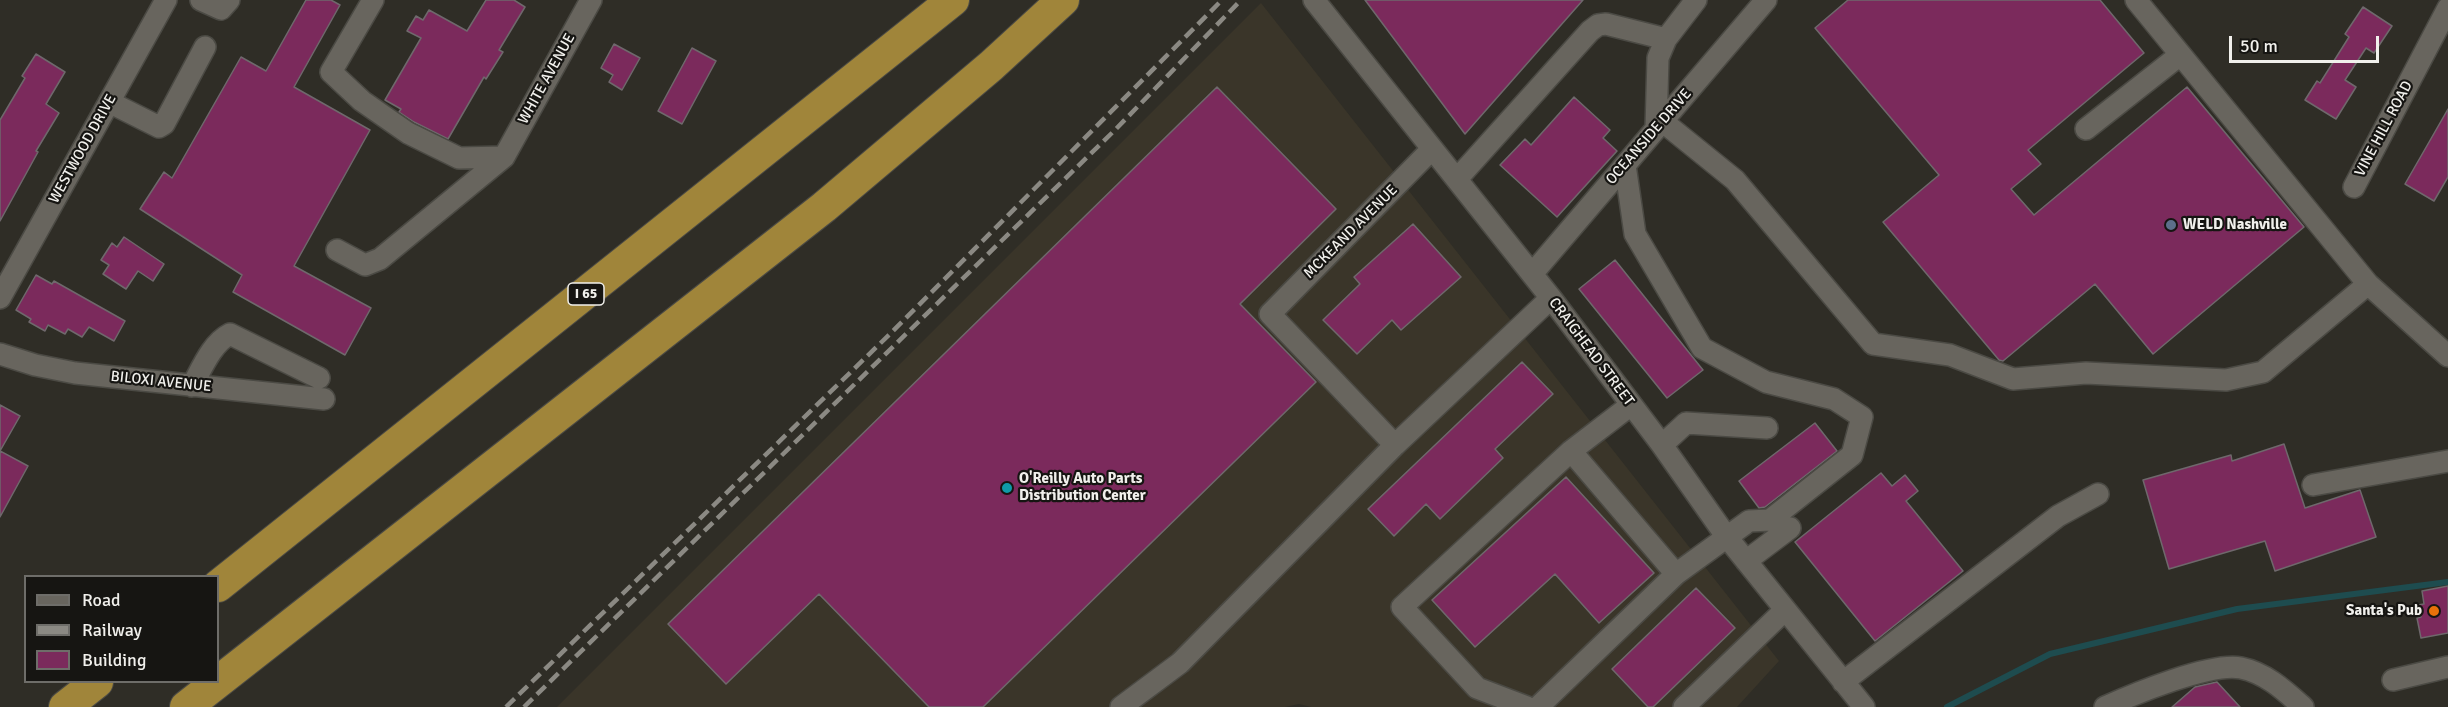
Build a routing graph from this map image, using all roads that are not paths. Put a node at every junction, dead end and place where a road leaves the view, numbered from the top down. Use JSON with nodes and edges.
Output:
{"nodes":[{"id":1,"x":201,"y":0,"type":"edge"},
{"id":2,"x":229,"y":0,"type":"edge"},
{"id":3,"x":373,"y":0,"type":"edge"},
{"id":4,"x":591,"y":0,"type":"edge"},
{"id":5,"x":953,"y":0,"type":"edge"},
{"id":6,"x":1064,"y":0,"type":"edge"},
{"id":7,"x":1314,"y":0,"type":"edge"},
{"id":8,"x":1696,"y":0,"type":"edge"},
{"id":9,"x":1766,"y":0,"type":"edge"},
{"id":10,"x":2136,"y":0,"type":"edge"},
{"id":11,"x":162,"y":1,"type":"edge"},
{"id":12,"x":2448,"y":8,"type":"edge"},
{"id":13,"x":1666,"y":39,"type":"junction"},
{"id":14,"x":206,"y":47,"type":"dead end"},
{"id":15,"x":2180,"y":55,"type":"junction"},
{"id":16,"x":109,"y":102,"type":"junction"},
{"id":17,"x":1659,"y":125,"type":"junction"},
{"id":18,"x":2086,"y":129,"type":"dead end"},
{"id":19,"x":1432,"y":150,"type":"junction"},
{"id":20,"x":504,"y":157,"type":"junction"},
{"id":21,"x":1625,"y":165,"type":"junction"},
{"id":22,"x":1456,"y":179,"type":"junction"},
{"id":23,"x":2354,"y":187,"type":"dead end"},
{"id":24,"x":337,"y":250,"type":"dead end"},
{"id":25,"x":1532,"y":274,"type":"junction"},
{"id":26,"x":2368,"y":284,"type":"junction"},
{"id":27,"x":0,"y":298,"type":"edge"},
{"id":28,"x":1551,"y":298,"type":"junction"},
{"id":29,"x":0,"y":354,"type":"edge"},
{"id":30,"x":2448,"y":356,"type":"edge"},
{"id":31,"x":319,"y":378,"type":"dead end"},
{"id":32,"x":192,"y":386,"type":"junction"},
{"id":33,"x":324,"y":399,"type":"dead end"},
{"id":34,"x":1631,"y":405,"type":"junction"},
{"id":35,"x":1767,"y":428,"type":"dead end"},
{"id":36,"x":1395,"y":445,"type":"junction"},
{"id":37,"x":1662,"y":445,"type":"junction"},
{"id":38,"x":1570,"y":451,"type":"junction"},
{"id":39,"x":2448,"y":461,"type":"edge"},
{"id":40,"x":2313,"y":485,"type":"dead end"},
{"id":41,"x":2098,"y":494,"type":"dead end"},
{"id":42,"x":1790,"y":528,"type":"dead end"},
{"id":43,"x":1726,"y":536,"type":"junction"},
{"id":44,"x":1746,"y":561,"type":"junction"},
{"id":45,"x":1676,"y":574,"type":"junction"},
{"id":46,"x":219,"y":585,"type":"edge"},
{"id":47,"x":1785,"y":610,"type":"junction"},
{"id":48,"x":2448,"y":667,"type":"edge"},
{"id":49,"x":2393,"y":680,"type":"dead end"},
{"id":50,"x":219,"y":681,"type":"edge"},
{"id":51,"x":95,"y":683,"type":"edge"},
{"id":52,"x":217,"y":683,"type":"edge"},
{"id":53,"x":1854,"y":695,"type":"edge"},
{"id":54,"x":65,"y":707,"type":"edge"},
{"id":55,"x":186,"y":707,"type":"edge"},
{"id":56,"x":1121,"y":707,"type":"edge"},
{"id":57,"x":1527,"y":707,"type":"edge"},
{"id":58,"x":1538,"y":707,"type":"edge"},
{"id":59,"x":1684,"y":707,"type":"edge"},
{"id":60,"x":2105,"y":707,"type":"edge"},
{"id":61,"x":2303,"y":707,"type":"edge"}],
"edges":[{"from":1,"to":2,"type":"street"},
{"from":3,"to":20,"type":"street"},
{"from":4,"to":20,"type":"street","name":"WHITE AVENUE"},
{"from":5,"to":46,"type":"highway","number":"I 65"},
{"from":6,"to":50,"type":"highway"},
{"from":7,"to":19,"type":"street","name":"CRAIGHEAD STREET"},
{"from":8,"to":13,"type":"street"},
{"from":9,"to":17,"type":"street","name":"OCEANSIDE DRIVE"},
{"from":10,"to":15,"type":"street"},
{"from":11,"to":16,"type":"street","name":"WESTWOOD DRIVE"},
{"from":12,"to":23,"type":"street","name":"VINE HILL ROAD"},
{"from":13,"to":17,"type":"street"},
{"from":13,"to":22,"type":"street"},
{"from":14,"to":16,"type":"street"},
{"from":15,"to":18,"type":"street"},
{"from":15,"to":26,"type":"street"},
{"from":16,"to":27,"type":"street","name":"WESTWOOD DRIVE"},
{"from":17,"to":21,"type":"street","name":"OCEANSIDE DRIVE"},
{"from":17,"to":26,"type":"street"},
{"from":19,"to":22,"type":"street","name":"CRAIGHEAD STREET"},
{"from":19,"to":36,"type":"street","name":"MCKEAND AVENUE"},
{"from":20,"to":24,"type":"street"},
{"from":21,"to":25,"type":"street","name":"OCEANSIDE DRIVE"},
{"from":21,"to":43,"type":"street"},
{"from":22,"to":25,"type":"street","name":"CRAIGHEAD STREET"},
{"from":25,"to":28,"type":"street","name":"CRAIGHEAD STREET"},
{"from":26,"to":30,"type":"street"},
{"from":28,"to":34,"type":"street","name":"CRAIGHEAD STREET"},
{"from":28,"to":36,"type":"street"},
{"from":29,"to":32,"type":"street","name":"BILOXI AVENUE"},
{"from":31,"to":32,"type":"street"},
{"from":32,"to":33,"type":"street","name":"BILOXI AVENUE"},
{"from":34,"to":37,"type":"street","name":"CRAIGHEAD STREET"},
{"from":34,"to":38,"type":"street"},
{"from":35,"to":37,"type":"street"},
{"from":36,"to":56,"type":"street"},
{"from":37,"to":43,"type":"street","name":"CRAIGHEAD STREET"},
{"from":38,"to":45,"type":"street"},
{"from":38,"to":57,"type":"street"},
{"from":39,"to":40,"type":"street"},
{"from":41,"to":53,"type":"street"},
{"from":42,"to":44,"type":"street"},
{"from":43,"to":44,"type":"street","name":"CRAIGHEAD STREET"},
{"from":43,"to":45,"type":"street"},
{"from":44,"to":47,"type":"street","name":"CRAIGHEAD STREET"},
{"from":45,"to":58,"type":"street"},
{"from":47,"to":53,"type":"street","name":"CRAIGHEAD STREET"},
{"from":47,"to":59,"type":"street"},
{"from":48,"to":49,"type":"street"},
{"from":51,"to":54,"type":"highway"},
{"from":52,"to":55,"type":"highway"},
{"from":60,"to":61,"type":"street"}]}
